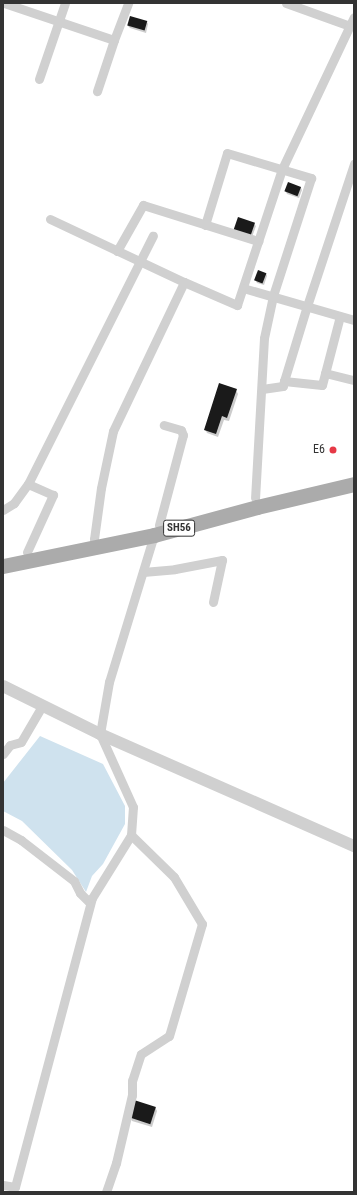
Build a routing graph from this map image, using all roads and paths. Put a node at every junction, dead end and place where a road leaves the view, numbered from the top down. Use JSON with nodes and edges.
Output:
{"nodes":[{"id":1,"x":4,"y":3,"type":"edge"},
{"id":2,"x":65,"y":3,"type":"edge"},
{"id":3,"x":128,"y":3,"type":"edge"},
{"id":4,"x":286,"y":3,"type":"edge"},
{"id":5,"x":354,"y":17,"type":"edge"},
{"id":6,"x":59,"y":21,"type":"junction"},
{"id":7,"x":350,"y":26,"type":"junction"},
{"id":8,"x":114,"y":40,"type":"junction"},
{"id":9,"x":39,"y":79,"type":"dead end"},
{"id":10,"x":97,"y":91,"type":"dead end"},
{"id":11,"x":354,"y":164,"type":"edge"},
{"id":12,"x":282,"y":169,"type":"junction"},
{"id":13,"x":50,"y":219,"type":"dead end"},
{"id":14,"x":205,"y":225,"type":"junction"},
{"id":15,"x":153,"y":236,"type":"dead end"},
{"id":16,"x":258,"y":241,"type":"junction"},
{"id":17,"x":117,"y":251,"type":"junction"},
{"id":18,"x":140,"y":262,"type":"junction"},
{"id":19,"x":184,"y":282,"type":"junction"},
{"id":20,"x":243,"y":288,"type":"junction"},
{"id":21,"x":273,"y":296,"type":"junction"},
{"id":22,"x":307,"y":306,"type":"junction"},
{"id":23,"x":340,"y":316,"type":"junction"},
{"id":24,"x":354,"y":320,"type":"edge"},
{"id":25,"x":325,"y":373,"type":"junction"},
{"id":26,"x":354,"y":380,"type":"edge"},
{"id":27,"x":284,"y":381,"type":"junction"},
{"id":28,"x":262,"y":389,"type":"junction"},
{"id":29,"x":164,"y":425,"type":"dead end"},
{"id":30,"x":354,"y":475,"type":"edge"},
{"id":31,"x":28,"y":484,"type":"junction"},
{"id":32,"x":354,"y":484,"type":"edge"},
{"id":33,"x":255,"y":498,"type":"junction"},
{"id":34,"x":3,"y":510,"type":"edge"},
{"id":35,"x":156,"y":530,"type":"junction"},
{"id":36,"x":95,"y":544,"type":"junction"},
{"id":37,"x":27,"y":552,"type":"junction"},
{"id":38,"x":3,"y":557,"type":"edge"},
{"id":39,"x":3,"y":566,"type":"edge"},
{"id":40,"x":143,"y":572,"type":"junction"},
{"id":41,"x":213,"y":602,"type":"dead end"},
{"id":42,"x":3,"y":686,"type":"edge"},
{"id":43,"x":42,"y":706,"type":"junction"},
{"id":44,"x":100,"y":734,"type":"junction"},
{"id":45,"x":3,"y":754,"type":"edge"},
{"id":46,"x":3,"y":830,"type":"edge"},
{"id":47,"x":131,"y":835,"type":"junction"},
{"id":48,"x":354,"y":846,"type":"edge"},
{"id":49,"x":90,"y":903,"type":"junction"},
{"id":50,"x":3,"y":1185,"type":"edge"},
{"id":51,"x":106,"y":1192,"type":"edge"}],
"edges":[{"from":1,"to":6,"type":"street"},
{"from":2,"to":6,"type":"street"},
{"from":3,"to":8,"type":"street"},
{"from":4,"to":7,"type":"street"},
{"from":5,"to":7,"type":"street"},
{"from":6,"to":8,"type":"street"},
{"from":6,"to":9,"type":"street"},
{"from":7,"to":12,"type":"street"},
{"from":8,"to":10,"type":"street"},
{"from":11,"to":22,"type":"street"},
{"from":12,"to":14,"type":"street"},
{"from":12,"to":16,"type":"street"},
{"from":12,"to":21,"type":"street"},
{"from":13,"to":17,"type":"street"},
{"from":14,"to":16,"type":"street"},
{"from":14,"to":17,"type":"street"},
{"from":15,"to":18,"type":"street"},
{"from":16,"to":20,"type":"street"},
{"from":17,"to":18,"type":"street"},
{"from":18,"to":19,"type":"street"},
{"from":18,"to":31,"type":"street"},
{"from":19,"to":20,"type":"street"},
{"from":19,"to":36,"type":"street"},
{"from":20,"to":21,"type":"street"},
{"from":21,"to":22,"type":"street"},
{"from":21,"to":28,"type":"street"},
{"from":22,"to":23,"type":"street"},
{"from":22,"to":27,"type":"street"},
{"from":23,"to":24,"type":"street"},
{"from":23,"to":25,"type":"street"},
{"from":25,"to":26,"type":"street"},
{"from":25,"to":27,"type":"street"},
{"from":27,"to":28,"type":"street"},
{"from":28,"to":33,"type":"street"},
{"from":29,"to":35,"type":"street"},
{"from":30,"to":33,"type":"main road","number":"SH56"},
{"from":31,"to":34,"type":"street"},
{"from":31,"to":37,"type":"street"},
{"from":32,"to":35,"type":"main road","number":"SH56"},
{"from":33,"to":35,"type":"main road","number":"SH56"},
{"from":35,"to":36,"type":"main road","number":"SH56"},
{"from":35,"to":40,"type":"street"},
{"from":36,"to":37,"type":"main road","number":"SH56"},
{"from":36,"to":39,"type":"main road","number":"SH56"},
{"from":37,"to":38,"type":"main road","number":"SH56"},
{"from":40,"to":41,"type":"street"},
{"from":40,"to":44,"type":"street"},
{"from":42,"to":43,"type":"street"},
{"from":43,"to":44,"type":"street"},
{"from":43,"to":45,"type":"street"},
{"from":44,"to":47,"type":"street"},
{"from":44,"to":48,"type":"street"},
{"from":46,"to":49,"type":"street"},
{"from":47,"to":49,"type":"street"},
{"from":47,"to":51,"type":"street"},
{"from":49,"to":50,"type":"street"}]}
